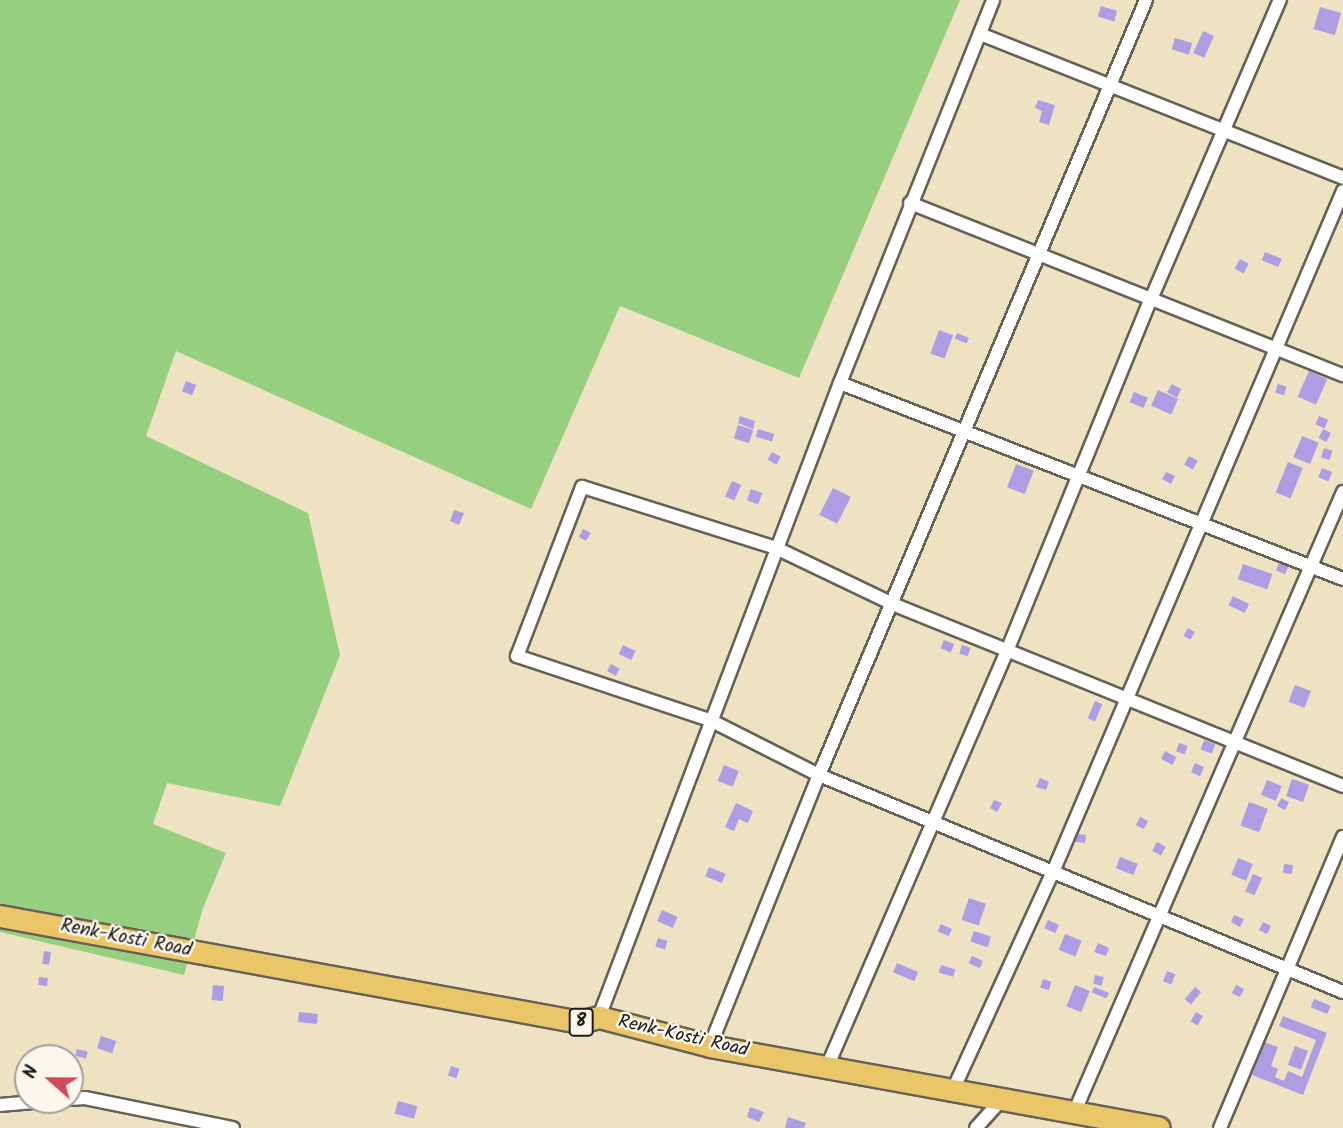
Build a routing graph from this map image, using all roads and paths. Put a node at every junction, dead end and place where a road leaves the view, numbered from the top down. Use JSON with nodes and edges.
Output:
{"nodes":[{"id":1,"x":993,"y":0,"type":"edge"},
{"id":2,"x":1146,"y":0,"type":"edge"},
{"id":3,"x":1280,"y":0,"type":"edge"},
{"id":4,"x":980,"y":34,"type":"junction"},
{"id":5,"x":1110,"y":86,"type":"junction"},
{"id":6,"x":1223,"y":130,"type":"junction"},
{"id":7,"x":1343,"y":178,"type":"edge"},
{"id":8,"x":1343,"y":191,"type":"edge"},
{"id":9,"x":910,"y":203,"type":"junction"},
{"id":10,"x":1039,"y":254,"type":"junction"},
{"id":11,"x":1151,"y":299,"type":"junction"},
{"id":12,"x":1276,"y":348,"type":"junction"},
{"id":13,"x":1343,"y":375,"type":"edge"},
{"id":14,"x":840,"y":383,"type":"junction"},
{"id":15,"x":966,"y":432,"type":"junction"},
{"id":16,"x":1079,"y":476,"type":"junction"},
{"id":17,"x":1343,"y":492,"type":"edge"},
{"id":18,"x":1203,"y":524,"type":"junction"},
{"id":19,"x":776,"y":548,"type":"junction"},
{"id":20,"x":1311,"y":566,"type":"junction"},
{"id":21,"x":1343,"y":579,"type":"edge"},
{"id":22,"x":893,"y":604,"type":"junction"},
{"id":23,"x":1007,"y":650,"type":"junction"},
{"id":24,"x":1126,"y":699,"type":"junction"},
{"id":25,"x":712,"y":721,"type":"junction"},
{"id":26,"x":1232,"y":742,"type":"junction"},
{"id":27,"x":820,"y":775,"type":"junction"},
{"id":28,"x":1343,"y":786,"type":"edge"},
{"id":29,"x":933,"y":822,"type":"junction"},
{"id":30,"x":1343,"y":837,"type":"edge"},
{"id":31,"x":1053,"y":872,"type":"junction"},
{"id":32,"x":0,"y":915,"type":"edge"},
{"id":33,"x":1160,"y":916,"type":"junction"},
{"id":34,"x":1289,"y":969,"type":"junction"},
{"id":35,"x":1343,"y":992,"type":"edge"},
{"id":36,"x":599,"y":1017,"type":"junction"},
{"id":37,"x":710,"y":1046,"type":"junction"},
{"id":38,"x":827,"y":1067,"type":"junction"},
{"id":39,"x":953,"y":1090,"type":"junction"},
{"id":40,"x":84,"y":1098,"type":"edge"},
{"id":41,"x":1002,"y":1099,"type":"junction"},
{"id":42,"x":1074,"y":1113,"type":"junction"},
{"id":43,"x":1121,"y":1125,"type":"edge"},
{"id":44,"x":233,"y":1128,"type":"edge"},
{"id":45,"x":976,"y":1128,"type":"edge"},
{"id":46,"x":1159,"y":1128,"type":"edge"},
{"id":47,"x":1220,"y":1128,"type":"edge"}],
"edges":[{"from":1,"to":4,"type":"street"},
{"from":2,"to":5,"type":"street"},
{"from":3,"to":6,"type":"street"},
{"from":4,"to":5,"type":"street"},
{"from":4,"to":9,"type":"street"},
{"from":5,"to":6,"type":"street"},
{"from":5,"to":10,"type":"street"},
{"from":6,"to":7,"type":"street"},
{"from":6,"to":11,"type":"street"},
{"from":8,"to":12,"type":"street"},
{"from":9,"to":10,"type":"street"},
{"from":9,"to":14,"type":"street"},
{"from":10,"to":11,"type":"street"},
{"from":10,"to":15,"type":"street"},
{"from":11,"to":12,"type":"street"},
{"from":11,"to":16,"type":"street"},
{"from":12,"to":13,"type":"street"},
{"from":12,"to":18,"type":"street"},
{"from":14,"to":15,"type":"street"},
{"from":14,"to":19,"type":"street"},
{"from":15,"to":16,"type":"street"},
{"from":15,"to":22,"type":"street"},
{"from":16,"to":18,"type":"street"},
{"from":16,"to":23,"type":"street"},
{"from":17,"to":20,"type":"street"},
{"from":18,"to":20,"type":"street"},
{"from":18,"to":24,"type":"street"},
{"from":19,"to":22,"type":"street"},
{"from":19,"to":25,"type":"street"},
{"from":19,"to":25,"type":"street"},
{"from":20,"to":21,"type":"street"},
{"from":20,"to":26,"type":"street"},
{"from":22,"to":23,"type":"street"},
{"from":22,"to":27,"type":"street"},
{"from":23,"to":24,"type":"street"},
{"from":23,"to":29,"type":"street"},
{"from":24,"to":26,"type":"street"},
{"from":24,"to":31,"type":"street"},
{"from":25,"to":27,"type":"street"},
{"from":25,"to":36,"type":"street"},
{"from":26,"to":28,"type":"street"},
{"from":26,"to":33,"type":"street"},
{"from":27,"to":29,"type":"street"},
{"from":27,"to":37,"type":"street"},
{"from":29,"to":31,"type":"street"},
{"from":29,"to":38,"type":"street"},
{"from":30,"to":34,"type":"street"},
{"from":31,"to":33,"type":"street"},
{"from":31,"to":39,"type":"street"},
{"from":32,"to":36,"type":"main road","name":"Renk-Kosti Road","number":"8"},
{"from":33,"to":34,"type":"street"},
{"from":33,"to":42,"type":"street"},
{"from":34,"to":35,"type":"street"},
{"from":34,"to":47,"type":"street"},
{"from":36,"to":37,"type":"main road","name":"Renk-Kosti Road","number":"8"},
{"from":37,"to":38,"type":"main road","name":"Renk-Kosti Road","number":"8"},
{"from":38,"to":39,"type":"main road","name":"Renk-Kosti Road","number":"8"},
{"from":39,"to":41,"type":"main road","name":"Renk-Kosti Road","number":"8"},
{"from":40,"to":44,"type":"street"},
{"from":41,"to":42,"type":"main road","name":"Renk-Kosti Road","number":"8"},
{"from":41,"to":45,"type":"street"},
{"from":42,"to":43,"type":"main road","name":"Renk-Kosti Road","number":"8"},
{"from":43,"to":46,"type":"main road","name":"Renk-Kosti Road","number":"8"}]}
